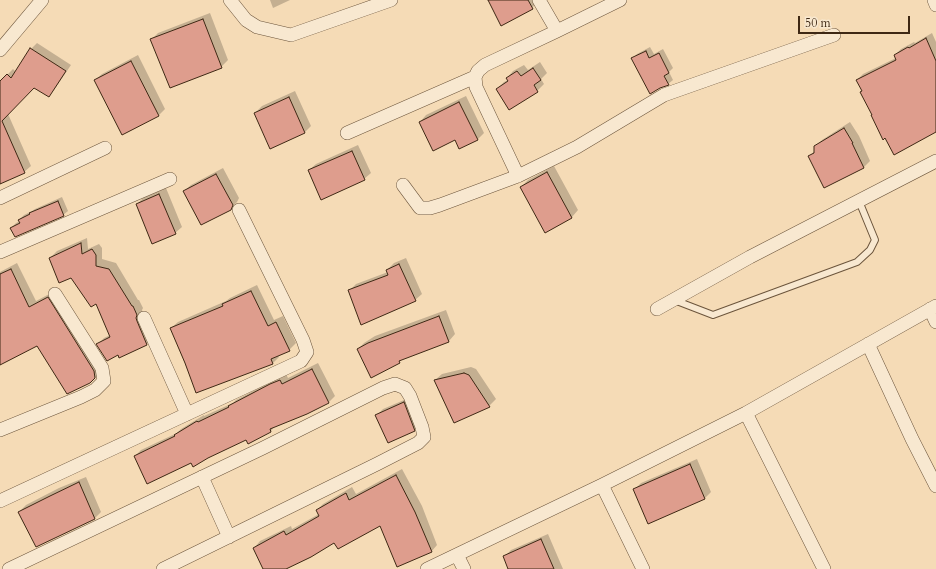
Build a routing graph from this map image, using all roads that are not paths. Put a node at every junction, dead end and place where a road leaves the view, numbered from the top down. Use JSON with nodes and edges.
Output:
{"nodes":[{"id":1,"x":42,"y":0,"type":"edge"},
{"id":2,"x":230,"y":0,"type":"edge"},
{"id":3,"x":391,"y":0,"type":"edge"},
{"id":4,"x":539,"y":0,"type":"edge"},
{"id":5,"x":620,"y":0,"type":"edge"},
{"id":6,"x":934,"y":0,"type":"edge"},
{"id":7,"x":936,"y":5,"type":"edge"},
{"id":8,"x":557,"y":31,"type":"junction"},
{"id":9,"x":834,"y":35,"type":"dead end"},
{"id":10,"x":0,"y":50,"type":"edge"},
{"id":11,"x":475,"y":77,"type":"junction"},
{"id":12,"x":347,"y":133,"type":"dead end"},
{"id":13,"x":105,"y":148,"type":"dead end"},
{"id":14,"x":936,"y":161,"type":"edge"},
{"id":15,"x":518,"y":176,"type":"junction"},
{"id":16,"x":170,"y":179,"type":"dead end"},
{"id":17,"x":403,"y":185,"type":"dead end"},
{"id":18,"x":0,"y":198,"type":"edge"},
{"id":19,"x":859,"y":201,"type":"junction"},
{"id":20,"x":239,"y":210,"type":"dead end"},
{"id":21,"x":0,"y":252,"type":"edge"},
{"id":22,"x":55,"y":294,"type":"dead end"},
{"id":23,"x":673,"y":300,"type":"junction"},
{"id":24,"x":933,"y":307,"type":"edge"},
{"id":25,"x":657,"y":309,"type":"dead end"},
{"id":26,"x":144,"y":318,"type":"dead end"},
{"id":27,"x":936,"y":322,"type":"edge"},
{"id":28,"x":868,"y":344,"type":"junction"},
{"id":29,"x":746,"y":413,"type":"junction"},
{"id":30,"x":188,"y":414,"type":"junction"},
{"id":31,"x":0,"y":430,"type":"edge"},
{"id":32,"x":202,"y":477,"type":"junction"},
{"id":33,"x":602,"y":485,"type":"junction"},
{"id":34,"x":936,"y":486,"type":"edge"},
{"id":35,"x":0,"y":501,"type":"edge"},
{"id":36,"x":229,"y":537,"type":"junction"},
{"id":37,"x":457,"y":555,"type":"junction"},
{"id":38,"x":9,"y":569,"type":"edge"},
{"id":39,"x":163,"y":569,"type":"edge"},
{"id":40,"x":427,"y":569,"type":"edge"},
{"id":41,"x":464,"y":569,"type":"edge"},
{"id":42,"x":643,"y":569,"type":"edge"},
{"id":43,"x":824,"y":569,"type":"edge"}],
"edges":[{"from":1,"to":10,"type":"street"},
{"from":2,"to":3,"type":"street"},
{"from":4,"to":8,"type":"street"},
{"from":5,"to":8,"type":"street"},
{"from":6,"to":7,"type":"street"},
{"from":8,"to":11,"type":"street"},
{"from":9,"to":15,"type":"street"},
{"from":11,"to":12,"type":"street"},
{"from":11,"to":15,"type":"street"},
{"from":13,"to":18,"type":"street"},
{"from":14,"to":19,"type":"street"},
{"from":15,"to":17,"type":"street"},
{"from":16,"to":21,"type":"street"},
{"from":19,"to":23,"type":"street"},
{"from":19,"to":23,"type":"lane"},
{"from":20,"to":30,"type":"street"},
{"from":22,"to":31,"type":"street"},
{"from":23,"to":25,"type":"street"},
{"from":24,"to":27,"type":"street"},
{"from":24,"to":28,"type":"street"},
{"from":26,"to":30,"type":"street"},
{"from":28,"to":29,"type":"street"},
{"from":28,"to":34,"type":"street"},
{"from":29,"to":33,"type":"street"},
{"from":29,"to":43,"type":"street"},
{"from":30,"to":35,"type":"street"},
{"from":32,"to":36,"type":"street"},
{"from":32,"to":36,"type":"street"},
{"from":32,"to":38,"type":"street"},
{"from":33,"to":37,"type":"street"},
{"from":33,"to":42,"type":"street"},
{"from":36,"to":39,"type":"street"},
{"from":37,"to":40,"type":"street"},
{"from":37,"to":41,"type":"street"}]}
